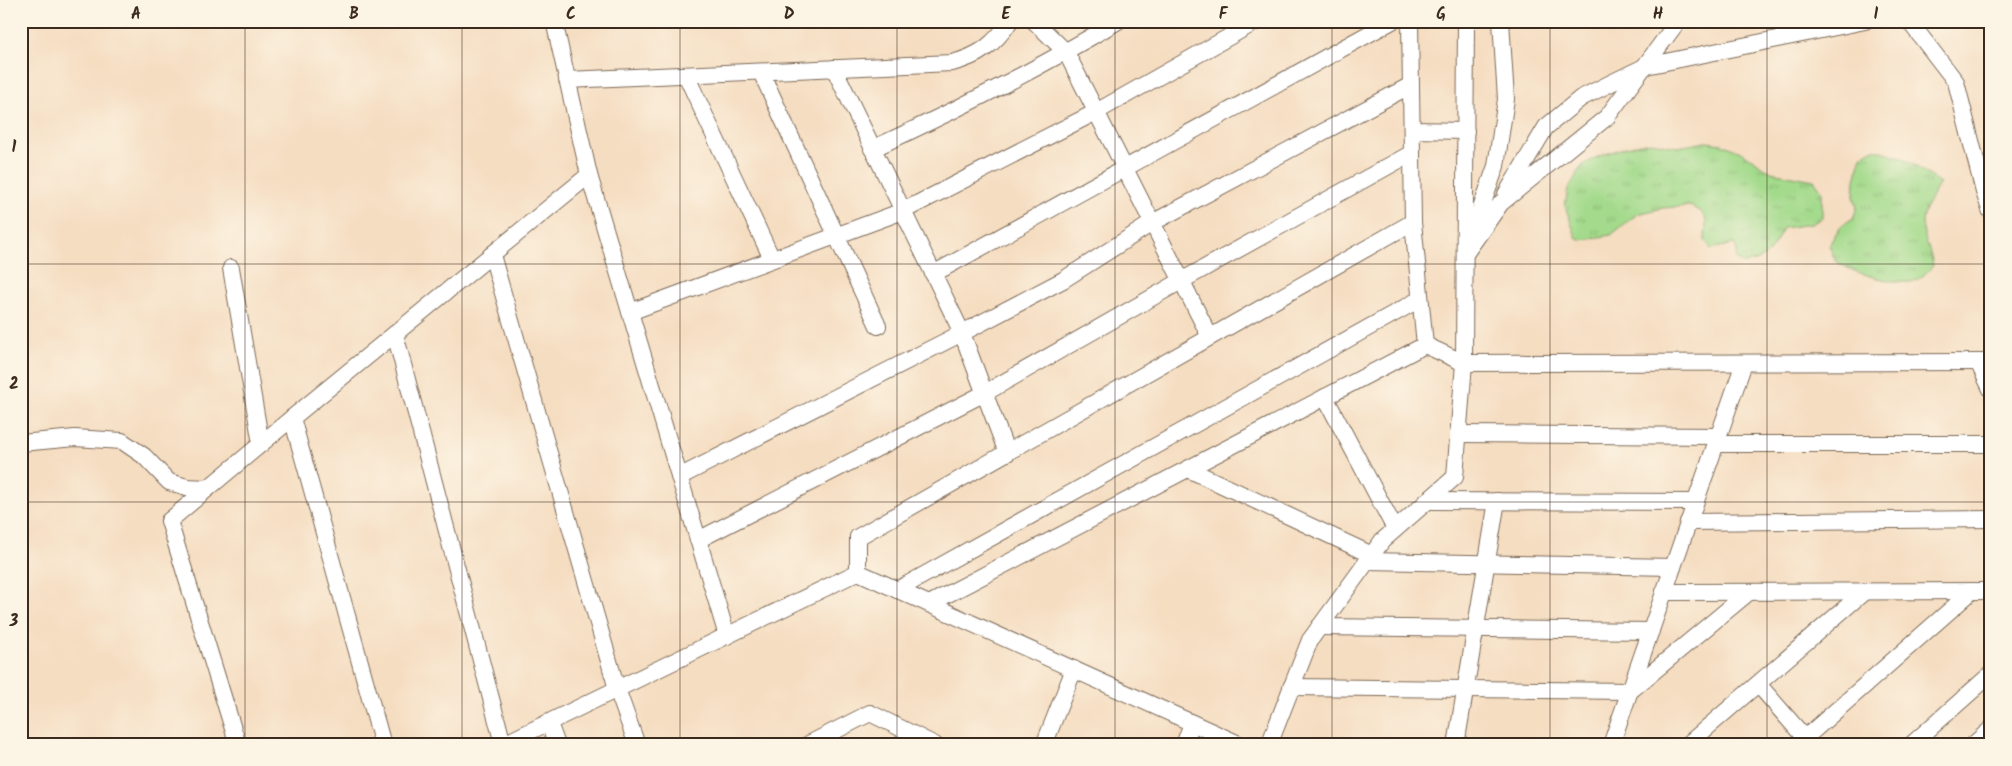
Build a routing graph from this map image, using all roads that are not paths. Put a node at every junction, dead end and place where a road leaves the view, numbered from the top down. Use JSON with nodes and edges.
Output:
{"nodes":[{"id":1,"x":554,"y":21,"type":"edge"},
{"id":2,"x":1010,"y":21,"type":"edge"},
{"id":3,"x":1034,"y":21,"type":"edge"},
{"id":4,"x":1118,"y":21,"type":"edge"},
{"id":5,"x":1257,"y":21,"type":"edge"},
{"id":6,"x":1392,"y":21,"type":"edge"},
{"id":7,"x":1410,"y":21,"type":"edge"},
{"id":8,"x":1466,"y":21,"type":"edge"},
{"id":9,"x":1502,"y":21,"type":"edge"},
{"id":10,"x":1678,"y":21,"type":"edge"},
{"id":11,"x":1865,"y":21,"type":"edge"},
{"id":12,"x":1909,"y":21,"type":"edge"},
{"id":13,"x":1066,"y":52,"type":"junction"},
{"id":14,"x":1646,"y":66,"type":"junction"},
{"id":15,"x":834,"y":68,"type":"junction"},
{"id":16,"x":761,"y":72,"type":"junction"},
{"id":17,"x":686,"y":75,"type":"junction"},
{"id":18,"x":567,"y":80,"type":"junction"},
{"id":19,"x":1411,"y":85,"type":"junction"},
{"id":20,"x":1096,"y":112,"type":"junction"},
{"id":21,"x":1412,"y":130,"type":"junction"},
{"id":22,"x":1466,"y":131,"type":"junction"},
{"id":23,"x":872,"y":148,"type":"junction"},
{"id":24,"x":1412,"y":152,"type":"junction"},
{"id":25,"x":1125,"y":168,"type":"junction"},
{"id":26,"x":589,"y":175,"type":"junction"},
{"id":27,"x":1502,"y":202,"type":"junction"},
{"id":28,"x":903,"y":211,"type":"junction"},
{"id":29,"x":1991,"y":212,"type":"edge"},
{"id":30,"x":1152,"y":222,"type":"junction"},
{"id":31,"x":1413,"y":222,"type":"junction"},
{"id":32,"x":838,"y":235,"type":"junction"},
{"id":33,"x":1465,"y":254,"type":"junction"},
{"id":34,"x":492,"y":255,"type":"junction"},
{"id":35,"x":772,"y":259,"type":"junction"},
{"id":36,"x":231,"y":268,"type":"dead end"},
{"id":37,"x":933,"y":274,"type":"junction"},
{"id":38,"x":1182,"y":280,"type":"junction"},
{"id":39,"x":1420,"y":299,"type":"junction"},
{"id":40,"x":630,"y":312,"type":"junction"},
{"id":41,"x":878,"y":326,"type":"dead end"},
{"id":42,"x":962,"y":333,"type":"junction"},
{"id":43,"x":395,"y":334,"type":"junction"},
{"id":44,"x":1210,"y":337,"type":"junction"},
{"id":45,"x":1425,"y":345,"type":"junction"},
{"id":46,"x":1744,"y":362,"type":"junction"},
{"id":47,"x":1984,"y":362,"type":"edge"},
{"id":48,"x":1464,"y":363,"type":"junction"},
{"id":49,"x":1991,"y":389,"type":"edge"},
{"id":50,"x":984,"y":393,"type":"junction"},
{"id":51,"x":1325,"y":397,"type":"junction"},
{"id":52,"x":292,"y":418,"type":"junction"},
{"id":53,"x":1458,"y":434,"type":"junction"},
{"id":54,"x":1717,"y":440,"type":"junction"},
{"id":55,"x":21,"y":443,"type":"edge"},
{"id":56,"x":261,"y":444,"type":"junction"},
{"id":57,"x":1991,"y":444,"type":"edge"},
{"id":58,"x":1007,"y":453,"type":"junction"},
{"id":59,"x":1188,"y":469,"type":"junction"},
{"id":60,"x":679,"y":477,"type":"junction"},
{"id":61,"x":208,"y":488,"type":"junction"},
{"id":62,"x":1427,"y":501,"type":"junction"},
{"id":63,"x":1497,"y":501,"type":"junction"},
{"id":64,"x":1695,"y":502,"type":"junction"},
{"id":65,"x":1991,"y":519,"type":"edge"},
{"id":66,"x":1688,"y":522,"type":"junction"},
{"id":67,"x":1395,"y":529,"type":"junction"},
{"id":68,"x":698,"y":540,"type":"junction"},
{"id":69,"x":1370,"y":558,"type":"junction"},
{"id":70,"x":1487,"y":564,"type":"junction"},
{"id":71,"x":1672,"y":568,"type":"junction"},
{"id":72,"x":858,"y":572,"type":"junction"},
{"id":73,"x":897,"y":590,"type":"junction"},
{"id":74,"x":1865,"y":591,"type":"junction"},
{"id":75,"x":1972,"y":591,"type":"junction"},
{"id":76,"x":1991,"y":591,"type":"edge"},
{"id":77,"x":1664,"y":592,"type":"junction"},
{"id":78,"x":1749,"y":592,"type":"junction"},
{"id":79,"x":929,"y":604,"type":"junction"},
{"id":80,"x":1319,"y":627,"type":"junction"},
{"id":81,"x":1476,"y":629,"type":"junction"},
{"id":82,"x":1651,"y":631,"type":"junction"},
{"id":83,"x":727,"y":636,"type":"junction"},
{"id":84,"x":1074,"y":670,"type":"junction"},
{"id":85,"x":1991,"y":674,"type":"edge"},
{"id":86,"x":1758,"y":684,"type":"junction"},
{"id":87,"x":1291,"y":687,"type":"junction"},
{"id":88,"x":617,"y":689,"type":"junction"},
{"id":89,"x":1466,"y":689,"type":"junction"},
{"id":90,"x":1630,"y":691,"type":"junction"},
{"id":91,"x":549,"y":723,"type":"junction"},
{"id":92,"x":1192,"y":723,"type":"junction"},
{"id":93,"x":1991,"y":729,"type":"edge"},
{"id":94,"x":1801,"y":741,"type":"edge"},
{"id":95,"x":238,"y":745,"type":"edge"},
{"id":96,"x":383,"y":745,"type":"edge"},
{"id":97,"x":503,"y":745,"type":"edge"},
{"id":98,"x":557,"y":745,"type":"edge"},
{"id":99,"x":638,"y":745,"type":"edge"},
{"id":100,"x":807,"y":745,"type":"edge"},
{"id":101,"x":935,"y":745,"type":"edge"},
{"id":102,"x":1044,"y":745,"type":"edge"},
{"id":103,"x":1184,"y":745,"type":"edge"},
{"id":104,"x":1241,"y":745,"type":"edge"},
{"id":105,"x":1269,"y":745,"type":"edge"},
{"id":106,"x":1456,"y":745,"type":"edge"},
{"id":107,"x":1611,"y":745,"type":"edge"},
{"id":108,"x":1687,"y":745,"type":"edge"},
{"id":109,"x":1911,"y":745,"type":"edge"},
{"id":110,"x":1972,"y":745,"type":"edge"}],
"edges":[{"from":1,"to":18,"type":"street"},
{"from":2,"to":15,"type":"street"},
{"from":3,"to":13,"type":"street"},
{"from":4,"to":13,"type":"street"},
{"from":5,"to":20,"type":"street"},
{"from":6,"to":25,"type":"street"},
{"from":7,"to":19,"type":"street"},
{"from":8,"to":22,"type":"street"},
{"from":9,"to":33,"type":"street"},
{"from":10,"to":14,"type":"street"},
{"from":11,"to":14,"type":"street"},
{"from":12,"to":29,"type":"street"},
{"from":13,"to":20,"type":"street"},
{"from":13,"to":23,"type":"street"},
{"from":14,"to":27,"type":"street"},
{"from":14,"to":27,"type":"street"},
{"from":15,"to":16,"type":"street"},
{"from":15,"to":23,"type":"street"},
{"from":16,"to":17,"type":"street"},
{"from":16,"to":32,"type":"street"},
{"from":17,"to":18,"type":"street"},
{"from":17,"to":35,"type":"street"},
{"from":18,"to":26,"type":"street"},
{"from":19,"to":21,"type":"street"},
{"from":19,"to":30,"type":"street"},
{"from":20,"to":25,"type":"street"},
{"from":20,"to":28,"type":"street"},
{"from":21,"to":22,"type":"street"},
{"from":21,"to":24,"type":"street"},
{"from":22,"to":33,"type":"street"},
{"from":23,"to":28,"type":"street"},
{"from":24,"to":31,"type":"street"},
{"from":24,"to":38,"type":"street"},
{"from":25,"to":30,"type":"street"},
{"from":25,"to":37,"type":"street"},
{"from":26,"to":34,"type":"street"},
{"from":26,"to":40,"type":"street"},
{"from":27,"to":33,"type":"street"},
{"from":28,"to":32,"type":"street"},
{"from":28,"to":37,"type":"street"},
{"from":30,"to":38,"type":"street"},
{"from":30,"to":42,"type":"street"},
{"from":31,"to":39,"type":"street"},
{"from":31,"to":44,"type":"street"},
{"from":32,"to":35,"type":"street"},
{"from":32,"to":41,"type":"street"},
{"from":33,"to":48,"type":"street"},
{"from":34,"to":43,"type":"street"},
{"from":34,"to":88,"type":"street"},
{"from":35,"to":40,"type":"street"},
{"from":36,"to":56,"type":"street"},
{"from":37,"to":42,"type":"street"},
{"from":38,"to":44,"type":"street"},
{"from":38,"to":50,"type":"street"},
{"from":39,"to":45,"type":"street"},
{"from":39,"to":73,"type":"street"},
{"from":40,"to":60,"type":"street"},
{"from":42,"to":50,"type":"street"},
{"from":42,"to":60,"type":"street"},
{"from":43,"to":52,"type":"street"},
{"from":43,"to":97,"type":"street"},
{"from":44,"to":58,"type":"street"},
{"from":45,"to":48,"type":"street"},
{"from":45,"to":51,"type":"street"},
{"from":46,"to":47,"type":"street"},
{"from":46,"to":48,"type":"street"},
{"from":46,"to":54,"type":"street"},
{"from":47,"to":49,"type":"street"},
{"from":48,"to":53,"type":"street"},
{"from":50,"to":58,"type":"street"},
{"from":50,"to":68,"type":"street"},
{"from":51,"to":59,"type":"street"},
{"from":51,"to":67,"type":"street"},
{"from":52,"to":56,"type":"street"},
{"from":52,"to":96,"type":"street"},
{"from":53,"to":54,"type":"street"},
{"from":53,"to":62,"type":"street"},
{"from":54,"to":57,"type":"street"},
{"from":54,"to":64,"type":"street"},
{"from":55,"to":61,"type":"street"},
{"from":56,"to":61,"type":"street"},
{"from":58,"to":72,"type":"street"},
{"from":59,"to":69,"type":"street"},
{"from":59,"to":79,"type":"street"},
{"from":60,"to":68,"type":"street"},
{"from":61,"to":95,"type":"street"},
{"from":62,"to":63,"type":"street"},
{"from":62,"to":67,"type":"street"},
{"from":63,"to":64,"type":"street"},
{"from":63,"to":70,"type":"street"},
{"from":64,"to":66,"type":"street"},
{"from":65,"to":66,"type":"street"},
{"from":66,"to":71,"type":"street"},
{"from":67,"to":69,"type":"street"},
{"from":68,"to":83,"type":"street"},
{"from":69,"to":70,"type":"street"},
{"from":69,"to":80,"type":"street"},
{"from":70,"to":71,"type":"street"},
{"from":70,"to":81,"type":"street"},
{"from":71,"to":77,"type":"street"},
{"from":72,"to":73,"type":"street"},
{"from":72,"to":83,"type":"street"},
{"from":73,"to":79,"type":"street"},
{"from":74,"to":75,"type":"street"},
{"from":74,"to":78,"type":"street"},
{"from":74,"to":86,"type":"street"},
{"from":75,"to":76,"type":"street"},
{"from":75,"to":94,"type":"street"},
{"from":77,"to":78,"type":"street"},
{"from":77,"to":82,"type":"street"},
{"from":78,"to":90,"type":"street"},
{"from":79,"to":84,"type":"street"},
{"from":80,"to":81,"type":"street"},
{"from":80,"to":87,"type":"street"},
{"from":81,"to":82,"type":"street"},
{"from":81,"to":89,"type":"street"},
{"from":82,"to":90,"type":"street"},
{"from":83,"to":88,"type":"street"},
{"from":84,"to":92,"type":"street"},
{"from":84,"to":102,"type":"street"},
{"from":85,"to":109,"type":"street"},
{"from":86,"to":94,"type":"street"},
{"from":86,"to":108,"type":"street"},
{"from":87,"to":89,"type":"street"},
{"from":87,"to":105,"type":"street"},
{"from":88,"to":91,"type":"street"},
{"from":88,"to":99,"type":"street"},
{"from":89,"to":90,"type":"street"},
{"from":89,"to":106,"type":"street"},
{"from":90,"to":107,"type":"street"},
{"from":91,"to":97,"type":"street"},
{"from":91,"to":98,"type":"street"},
{"from":92,"to":103,"type":"street"},
{"from":92,"to":104,"type":"street"},
{"from":93,"to":110,"type":"street"},
{"from":100,"to":101,"type":"street"}]}
